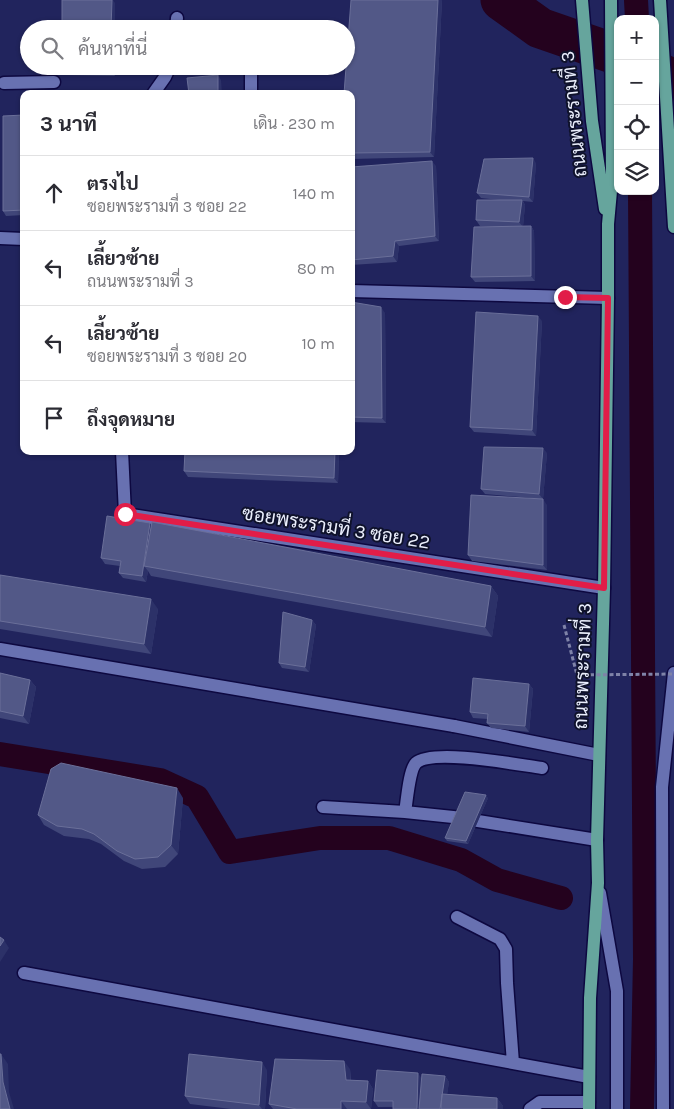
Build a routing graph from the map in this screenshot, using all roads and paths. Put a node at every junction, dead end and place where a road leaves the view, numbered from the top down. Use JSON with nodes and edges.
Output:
{"nodes":[{"id":1,"x":611,"y":0,"type":"edge"},
{"id":2,"x":660,"y":0,"type":"edge"},
{"id":3,"x":583,"y":5,"type":"edge"},
{"id":4,"x":166,"y":75,"type":"edge"},
{"id":5,"x":251,"y":75,"type":"edge"},
{"id":6,"x":54,"y":82,"type":"dead end"},
{"id":7,"x":4,"y":83,"type":"dead end"},
{"id":8,"x":157,"y":90,"type":"edge"},
{"id":9,"x":251,"y":90,"type":"edge"},
{"id":10,"x":608,"y":224,"type":"junction"},
{"id":11,"x":674,"y":227,"type":"edge"},
{"id":12,"x":0,"y":238,"type":"edge"},
{"id":13,"x":20,"y":239,"type":"edge"},
{"id":14,"x":355,"y":291,"type":"edge"},
{"id":15,"x":608,"y":298,"type":"junction"},
{"id":16,"x":122,"y":455,"type":"edge"},
{"id":17,"x":604,"y":588,"type":"junction"},
{"id":18,"x":564,"y":625,"type":"dead end"},
{"id":19,"x":0,"y":649,"type":"edge"},
{"id":20,"x":674,"y":673,"type":"edge"},
{"id":21,"x":599,"y":755,"type":"junction"},
{"id":22,"x":542,"y":768,"type":"dead end"},
{"id":23,"x":323,"y":807,"type":"dead end"},
{"id":24,"x":405,"y":812,"type":"junction"},
{"id":25,"x":597,"y":840,"type":"junction"},
{"id":26,"x":598,"y":883,"type":"junction"},
{"id":27,"x":457,"y":917,"type":"dead end"},
{"id":28,"x":24,"y":973,"type":"dead end"},
{"id":29,"x":513,"y":1063,"type":"junction"},
{"id":30,"x":588,"y":1077,"type":"junction"},
{"id":31,"x":589,"y":1106,"type":"edge"},
{"id":32,"x":530,"y":1109,"type":"edge"},
{"id":33,"x":618,"y":1109,"type":"edge"},
{"id":34,"x":663,"y":1109,"type":"edge"}],
"edges":[{"from":1,"to":10,"type":"main road","name":"ถนนพระรามที่ 3"},
{"from":2,"to":11,"type":"main road"},
{"from":3,"to":10,"type":"main road","name":"ถนนพระรามที่ 3"},
{"from":4,"to":8,"type":"street"},
{"from":5,"to":9,"type":"street"},
{"from":6,"to":7,"type":"street"},
{"from":10,"to":15,"type":"main road","name":"ถนนพระรามที่ 3"},
{"from":12,"to":13,"type":"street"},
{"from":14,"to":15,"type":"street"},
{"from":15,"to":17,"type":"main road","name":"ถนนพระรามที่ 3"},
{"from":16,"to":17,"type":"street","name":"ซอยพระรามที่ 3 ซอย 22"},
{"from":17,"to":21,"type":"main road","name":"ถนนพระรามที่ 3"},
{"from":18,"to":20,"type":"path","bridge":true},
{"from":19,"to":21,"type":"street"},
{"from":20,"to":34,"type":"street"},
{"from":21,"to":25,"type":"main road","name":"ถนนพระรามที่ 3"},
{"from":22,"to":24,"type":"street"},
{"from":23,"to":24,"type":"street"},
{"from":24,"to":25,"type":"street"},
{"from":25,"to":26,"type":"main road","name":"ถนนพระรามที่ 3"},
{"from":26,"to":30,"type":"main road","name":"ถนนพระรามที่ 3"},
{"from":26,"to":33,"type":"street"},
{"from":27,"to":29,"type":"street"},
{"from":28,"to":29,"type":"street"},
{"from":29,"to":30,"type":"street"},
{"from":30,"to":31,"type":"main road","name":"ถนนพระรามที่ 3"},
{"from":31,"to":32,"type":"street"}]}
